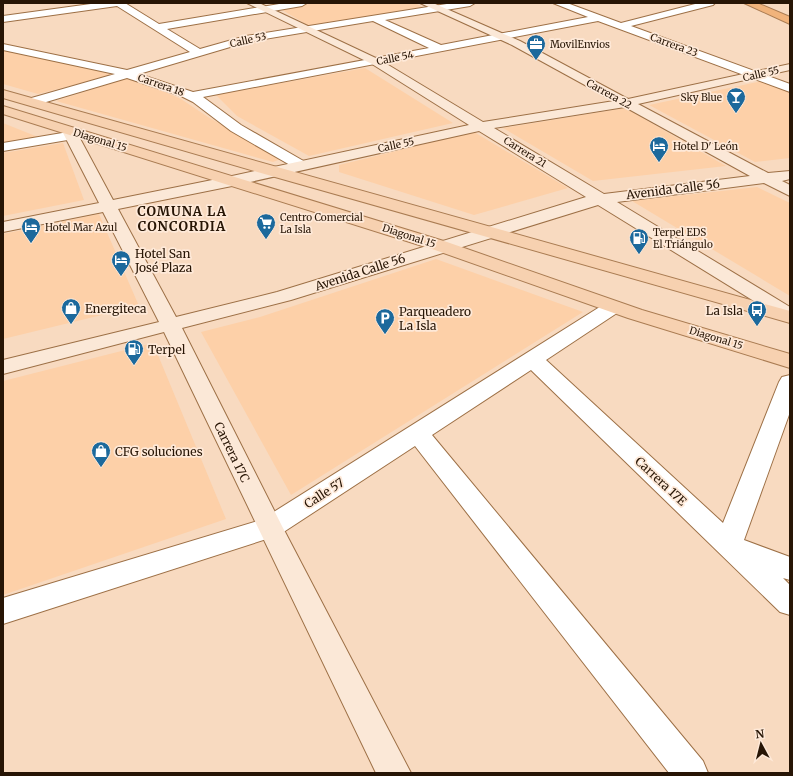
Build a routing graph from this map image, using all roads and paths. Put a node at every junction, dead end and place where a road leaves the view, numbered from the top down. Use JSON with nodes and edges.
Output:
{"nodes":[{"id":1,"x":118,"y":3,"type":"edge"},
{"id":2,"x":252,"y":3,"type":"edge"},
{"id":3,"x":302,"y":3,"type":"edge"},
{"id":4,"x":425,"y":3,"type":"edge"},
{"id":5,"x":470,"y":3,"type":"edge"},
{"id":6,"x":558,"y":3,"type":"edge"},
{"id":7,"x":710,"y":3,"type":"edge"},
{"id":8,"x":749,"y":3,"type":"edge"},
{"id":9,"x":768,"y":3,"type":"edge"},
{"id":10,"x":436,"y":8,"type":"junction"},
{"id":11,"x":263,"y":9,"type":"junction"},
{"id":12,"x":790,"y":12,"type":"edge"},
{"id":13,"x":374,"y":18,"type":"junction"},
{"id":14,"x":598,"y":18,"type":"junction"},
{"id":15,"x":3,"y":19,"type":"edge"},
{"id":16,"x":790,"y":21,"type":"edge"},
{"id":17,"x":620,"y":26,"type":"junction"},
{"id":18,"x":158,"y":27,"type":"junction"},
{"id":19,"x":306,"y":29,"type":"junction"},
{"id":20,"x":502,"y":37,"type":"junction"},
{"id":21,"x":3,"y":46,"type":"edge"},
{"id":22,"x":440,"y":49,"type":"junction"},
{"id":23,"x":199,"y":53,"type":"junction"},
{"id":24,"x":376,"y":62,"type":"junction"},
{"id":25,"x":790,"y":67,"type":"edge"},
{"id":26,"x":129,"y":74,"type":"junction"},
{"id":27,"x":757,"y":76,"type":"junction"},
{"id":28,"x":790,"y":88,"type":"edge"},
{"id":29,"x":3,"y":94,"type":"edge"},
{"id":30,"x":191,"y":96,"type":"junction"},
{"id":31,"x":32,"y":102,"type":"junction"},
{"id":32,"x":625,"y":103,"type":"junction"},
{"id":33,"x":3,"y":110,"type":"edge"},
{"id":34,"x":482,"y":126,"type":"junction"},
{"id":35,"x":74,"y":134,"type":"junction"},
{"id":36,"x":3,"y":147,"type":"edge"},
{"id":37,"x":790,"y":164,"type":"edge"},
{"id":38,"x":302,"y":166,"type":"junction"},
{"id":39,"x":749,"y":169,"type":"junction"},
{"id":40,"x":273,"y":172,"type":"junction"},
{"id":41,"x":790,"y":175,"type":"edge"},
{"id":42,"x":766,"y":178,"type":"junction"},
{"id":43,"x":232,"y":181,"type":"junction"},
{"id":44,"x":587,"y":190,"type":"junction"},
{"id":45,"x":790,"y":191,"type":"edge"},
{"id":46,"x":601,"y":199,"type":"junction"},
{"id":47,"x":109,"y":206,"type":"junction"},
{"id":48,"x":465,"y":226,"type":"junction"},
{"id":49,"x":3,"y":227,"type":"edge"},
{"id":50,"x":486,"y":232,"type":"junction"},
{"id":51,"x":421,"y":240,"type":"junction"},
{"id":52,"x":441,"y":246,"type":"junction"},
{"id":53,"x":613,"y":307,"type":"junction"},
{"id":54,"x":790,"y":316,"type":"edge"},
{"id":55,"x":167,"y":319,"type":"junction"},
{"id":56,"x":3,"y":353,"type":"edge"},
{"id":57,"x":532,"y":359,"type":"junction"},
{"id":58,"x":790,"y":361,"type":"edge"},
{"id":59,"x":3,"y":367,"type":"edge"},
{"id":60,"x":790,"y":382,"type":"edge"},
{"id":61,"x":418,"y":433,"type":"junction"},
{"id":62,"x":270,"y":528,"type":"junction"},
{"id":63,"x":728,"y":545,"type":"junction"},
{"id":64,"x":790,"y":569,"type":"edge"},
{"id":65,"x":790,"y":603,"type":"edge"},
{"id":66,"x":3,"y":611,"type":"edge"},
{"id":67,"x":394,"y":773,"type":"edge"},
{"id":68,"x":691,"y":773,"type":"edge"}],
"edges":[{"from":1,"to":15,"type":"street"},
{"from":1,"to":18,"type":"street"},
{"from":2,"to":11,"type":"street","name":"Carrera 21"},
{"from":3,"to":11,"type":"street"},
{"from":4,"to":10,"type":"street","name":"Carrera 22"},
{"from":5,"to":10,"type":"street","name":"Calle 53"},
{"from":6,"to":14,"type":"street","name":"Carrera 23"},
{"from":7,"to":17,"type":"street"},
{"from":8,"to":16,"type":"highway"},
{"from":9,"to":12,"type":"highway"},
{"from":10,"to":13,"type":"street","name":"Calle 53"},
{"from":10,"to":20,"type":"street","name":"Carrera 22"},
{"from":11,"to":18,"type":"street"},
{"from":11,"to":19,"type":"street","name":"Carrera 21"},
{"from":13,"to":19,"type":"street","name":"Calle 53"},
{"from":13,"to":22,"type":"street"},
{"from":14,"to":17,"type":"street","name":"Carrera 23"},
{"from":14,"to":20,"type":"street","name":"Calle 54"},
{"from":17,"to":27,"type":"street","name":"Carrera 23"},
{"from":18,"to":23,"type":"street"},
{"from":19,"to":23,"type":"street","name":"Calle 53"},
{"from":19,"to":24,"type":"street","name":"Carrera 21"},
{"from":20,"to":22,"type":"street","name":"Calle 54"},
{"from":20,"to":32,"type":"street","name":"Carrera 22"},
{"from":21,"to":26,"type":"street","name":"Carrera 18"},
{"from":22,"to":24,"type":"street","name":"Calle 54"},
{"from":23,"to":26,"type":"street","name":"Calle 53"},
{"from":24,"to":30,"type":"street","name":"Calle 54"},
{"from":24,"to":34,"type":"street","name":"Carrera 21"},
{"from":25,"to":27,"type":"street","name":"Calle 55"},
{"from":26,"to":30,"type":"street","name":"Carrera 18"},
{"from":26,"to":31,"type":"street","name":"Calle 53"},
{"from":27,"to":28,"type":"street","name":"Carrera 23"},
{"from":27,"to":32,"type":"street","name":"Calle 55"},
{"from":29,"to":31,"type":"main road","name":"Diagonal 15"},
{"from":30,"to":38,"type":"street","name":"Carrera 18"},
{"from":31,"to":40,"type":"main road","name":"Diagonal 15"},
{"from":32,"to":34,"type":"street","name":"Calle 55"},
{"from":32,"to":39,"type":"street","name":"Carrera 22"},
{"from":33,"to":35,"type":"main road","name":"Diagonal 15"},
{"from":34,"to":38,"type":"street","name":"Calle 55"},
{"from":34,"to":44,"type":"street","name":"Carrera 21"},
{"from":35,"to":36,"type":"street"},
{"from":35,"to":43,"type":"main road","name":"Diagonal 15"},
{"from":35,"to":47,"type":"street","name":"Carrera 17C"},
{"from":37,"to":39,"type":"street","name":"Avenida Calle 56"},
{"from":38,"to":40,"type":"street","name":"Calle 55"},
{"from":39,"to":42,"type":"street","name":"Carrera 22"},
{"from":39,"to":44,"type":"street","name":"Avenida Calle 56"},
{"from":40,"to":43,"type":"street","name":"Calle 55"},
{"from":40,"to":48,"type":"main road","name":"Diagonal 15"},
{"from":41,"to":42,"type":"street","name":"Avenida Calle 56"},
{"from":42,"to":45,"type":"street","name":"Carrera 22"},
{"from":42,"to":46,"type":"street","name":"Avenida Calle 56"},
{"from":43,"to":47,"type":"street","name":"Calle 55"},
{"from":43,"to":51,"type":"main road","name":"Diagonal 15"},
{"from":44,"to":46,"type":"street","name":"Carrera 21"},
{"from":44,"to":48,"type":"street","name":"Avenida Calle 56"},
{"from":46,"to":50,"type":"street","name":"Avenida Calle 56"},
{"from":46,"to":54,"type":"street","name":"Carrera 21"},
{"from":47,"to":49,"type":"street","name":"Calle 55"},
{"from":47,"to":55,"type":"street","name":"Carrera 17C"},
{"from":48,"to":50,"type":"main road","name":"Diagonal 15"},
{"from":48,"to":51,"type":"street","name":"Avenida Calle 56"},
{"from":50,"to":52,"type":"street","name":"Avenida Calle 56"},
{"from":50,"to":54,"type":"main road","name":"Diagonal 15"},
{"from":51,"to":52,"type":"main road","name":"Diagonal 15"},
{"from":51,"to":55,"type":"street","name":"Avenida Calle 56"},
{"from":52,"to":53,"type":"main road","name":"Diagonal 15"},
{"from":52,"to":55,"type":"street","name":"Avenida Calle 56"},
{"from":53,"to":57,"type":"street","name":"Calle 57"},
{"from":53,"to":58,"type":"main road","name":"Diagonal 15"},
{"from":55,"to":56,"type":"street","name":"Avenida Calle 56"},
{"from":55,"to":59,"type":"street","name":"Avenida Calle 56"},
{"from":55,"to":62,"type":"street","name":"Carrera 17C"},
{"from":57,"to":61,"type":"street","name":"Calle 57"},
{"from":57,"to":63,"type":"street","name":"Carrera 17E"},
{"from":60,"to":63,"type":"street"},
{"from":61,"to":62,"type":"street","name":"Calle 57"},
{"from":61,"to":68,"type":"street"},
{"from":62,"to":66,"type":"street","name":"Calle 57"},
{"from":62,"to":67,"type":"street","name":"Carrera 17C"},
{"from":63,"to":64,"type":"street"},
{"from":63,"to":65,"type":"street","name":"Carrera 17E"}]}
